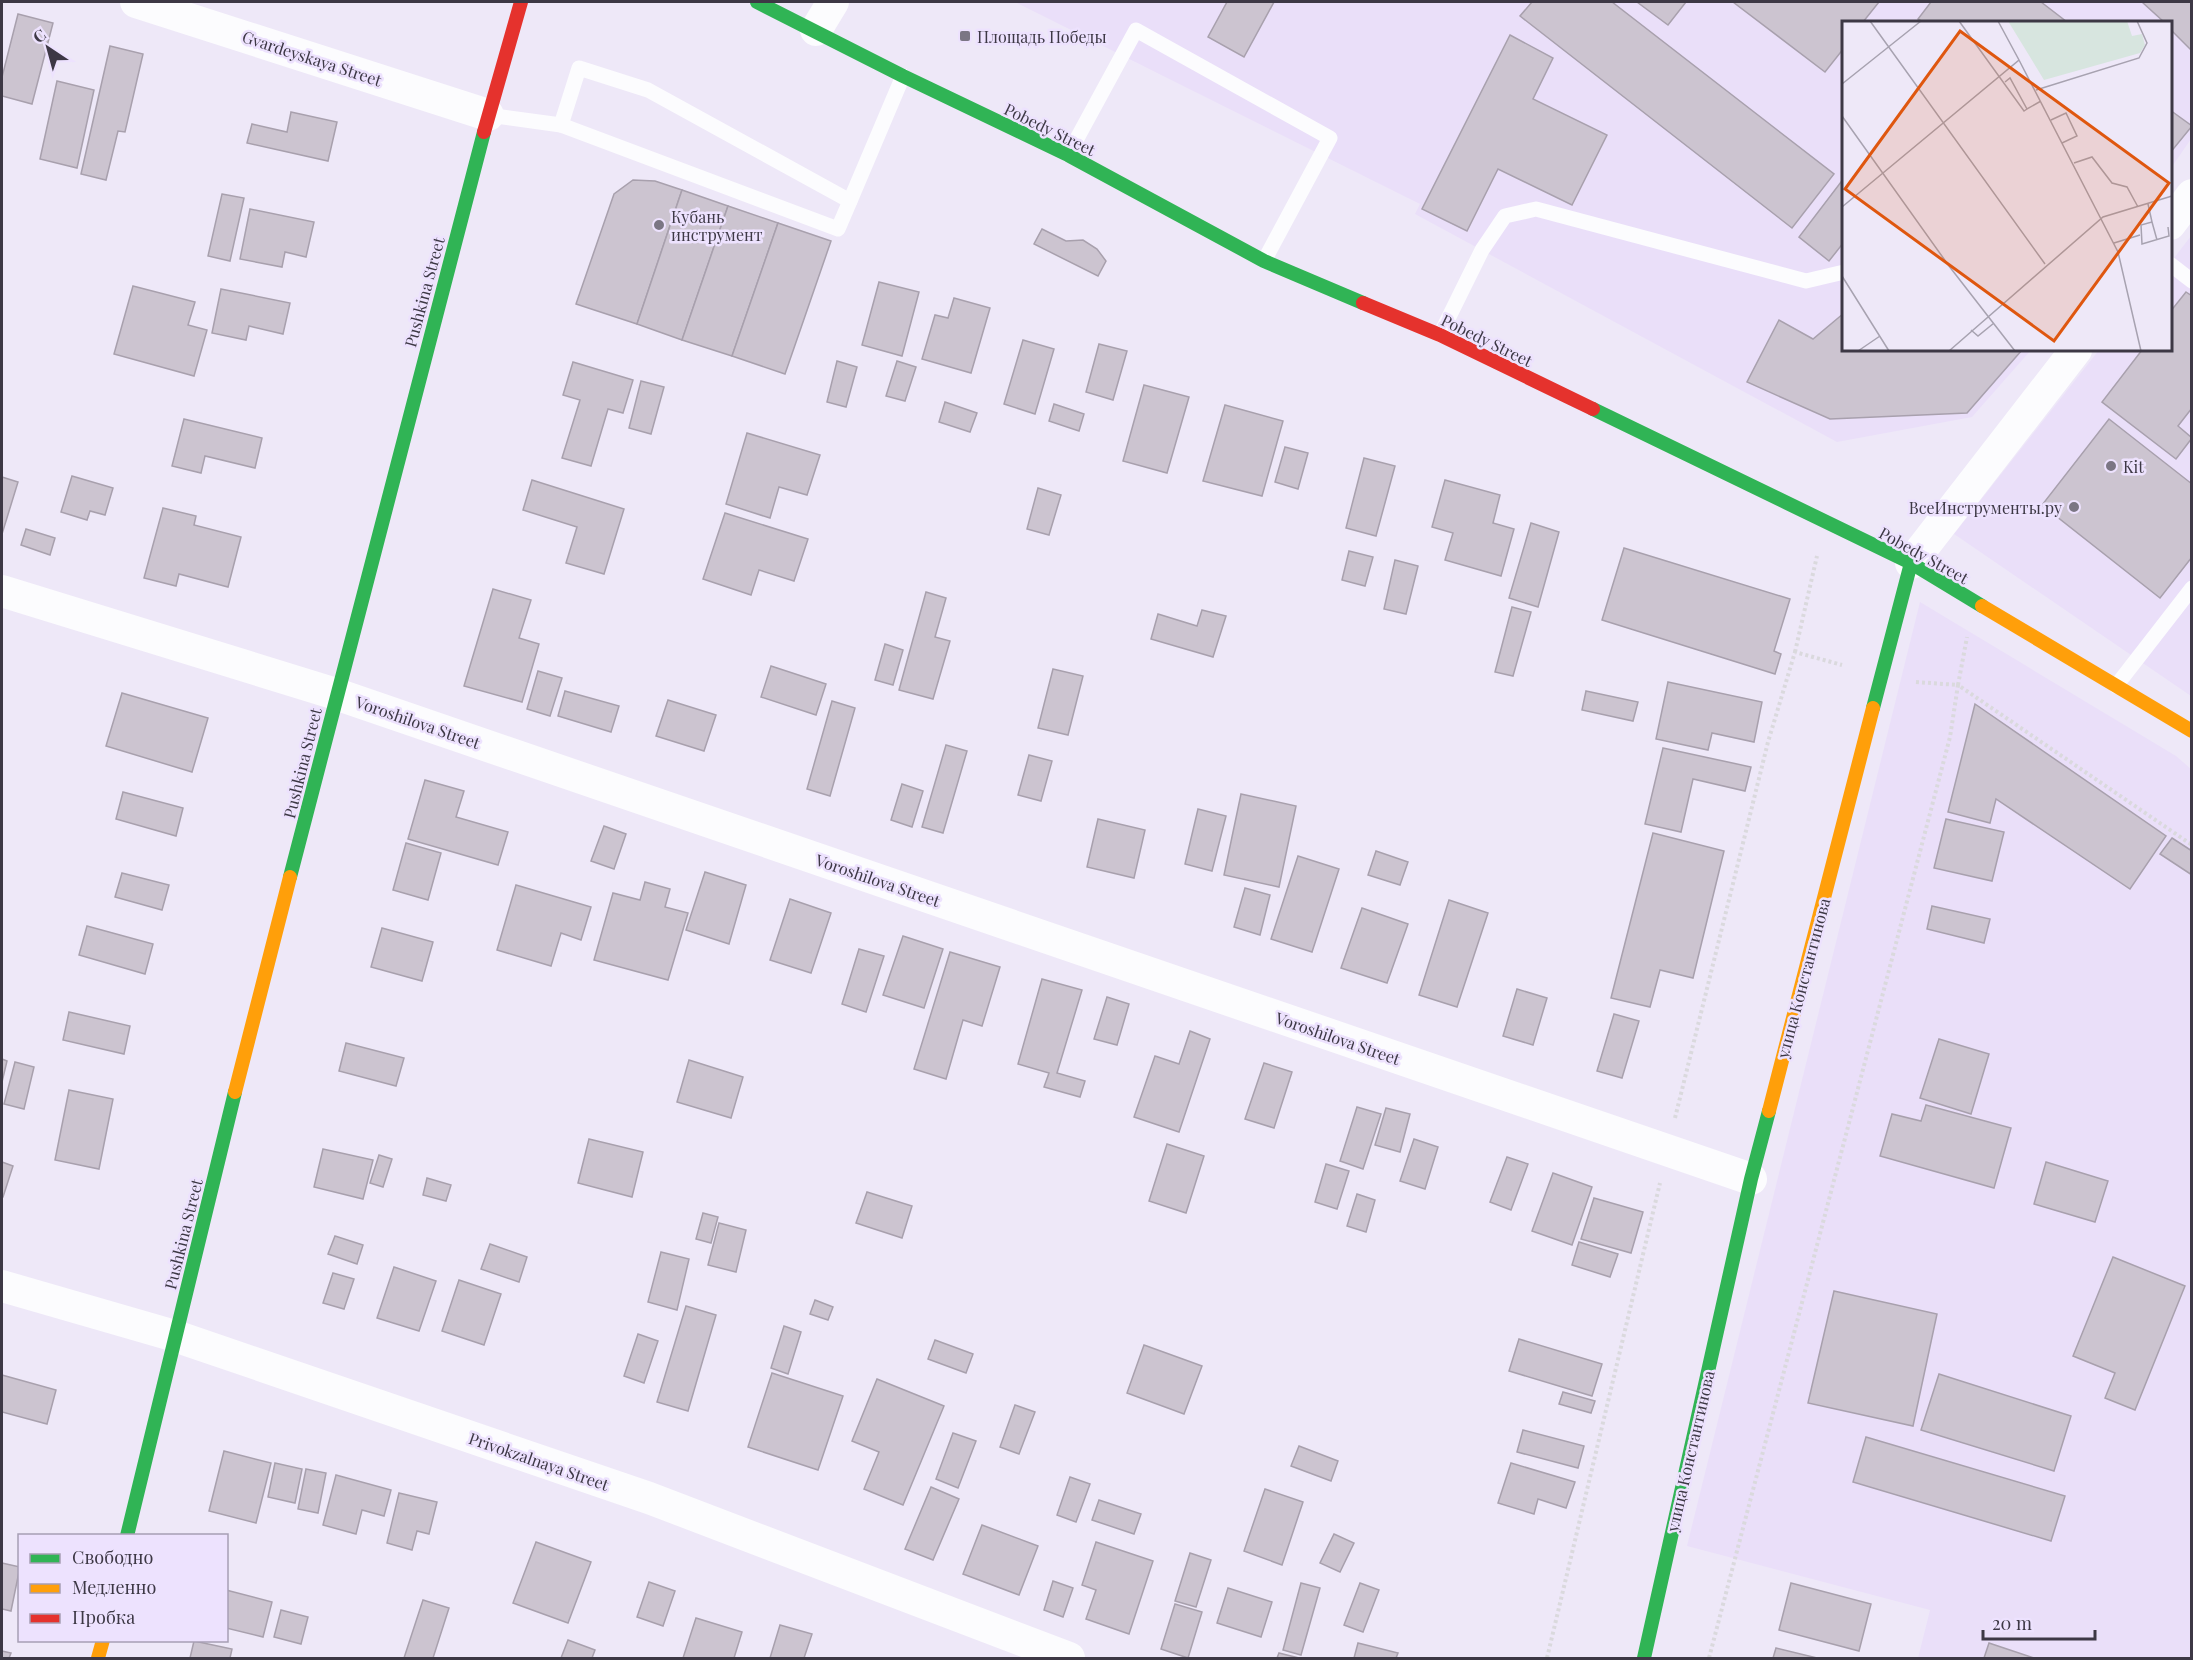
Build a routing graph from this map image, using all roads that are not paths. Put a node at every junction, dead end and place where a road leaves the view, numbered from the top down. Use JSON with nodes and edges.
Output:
{"nodes":[{"id":1,"x":136,"y":2,"type":"edge"},
{"id":2,"x":521,"y":2,"type":"edge"},
{"id":3,"x":757,"y":2,"type":"edge"},
{"id":4,"x":833,"y":2,"type":"edge"},
{"id":5,"x":816,"y":30,"type":"junction"},
{"id":6,"x":903,"y":76,"type":"junction"},
{"id":7,"x":488,"y":115,"type":"junction"},
{"id":8,"x":561,"y":125,"type":"junction"},
{"id":9,"x":1068,"y":155,"type":"junction"},
{"id":10,"x":2192,"y":195,"type":"edge"},
{"id":11,"x":850,"y":201,"type":"junction"},
{"id":12,"x":2172,"y":221,"type":"edge"},
{"id":13,"x":1264,"y":261,"type":"junction"},
{"id":14,"x":2172,"y":266,"type":"edge"},
{"id":15,"x":1842,"y":272,"type":"edge"},
{"id":16,"x":2192,"y":281,"type":"edge"},
{"id":17,"x":1440,"y":335,"type":"junction"},
{"id":18,"x":2075,"y":351,"type":"edge"},
{"id":19,"x":1911,"y":563,"type":"junction"},
{"id":20,"x":2192,"y":588,"type":"edge"},
{"id":21,"x":2,"y":591,"type":"edge"},
{"id":22,"x":2116,"y":686,"type":"junction"},
{"id":23,"x":336,"y":694,"type":"junction"},
{"id":24,"x":2192,"y":731,"type":"edge"},
{"id":25,"x":1751,"y":1179,"type":"junction"},
{"id":26,"x":2,"y":1286,"type":"edge"},
{"id":27,"x":175,"y":1336,"type":"junction"},
{"id":28,"x":128,"y":1534,"type":"edge"},
{"id":29,"x":103,"y":1642,"type":"edge"},
{"id":30,"x":98,"y":1659,"type":"edge"},
{"id":31,"x":1069,"y":1659,"type":"edge"},
{"id":32,"x":1644,"y":1659,"type":"edge"}],
"edges":[{"from":1,"to":7,"type":"street","name":"Gvardeyskaya Street"},
{"from":2,"to":7,"type":"street","name":"Pushkina Street"},
{"from":3,"to":5,"type":"street","name":"Pobedy Street"},
{"from":4,"to":5,"type":"street"},
{"from":5,"to":6,"type":"street","name":"Pobedy Street"},
{"from":6,"to":9,"type":"street","name":"Pobedy Street"},
{"from":6,"to":11,"type":"lane"},
{"from":7,"to":8,"type":"lane"},
{"from":7,"to":23,"type":"street","name":"Pushkina Street"},
{"from":8,"to":11,"type":"lane"},
{"from":8,"to":11,"type":"lane"},
{"from":9,"to":13,"type":"street","name":"Pobedy Street"},
{"from":9,"to":13,"type":"lane"},
{"from":10,"to":12,"type":"street"},
{"from":13,"to":17,"type":"street","name":"Pobedy Street"},
{"from":14,"to":16,"type":"lane"},
{"from":15,"to":17,"type":"lane"},
{"from":17,"to":19,"type":"street","name":"Pobedy Street"},
{"from":18,"to":19,"type":"street","name":"улица Константинова"},
{"from":19,"to":22,"type":"street","name":"Pobedy Street"},
{"from":19,"to":25,"type":"street","name":"улица Константинова"},
{"from":20,"to":22,"type":"lane"},
{"from":21,"to":23,"type":"street","name":"Voroshilova Street"},
{"from":22,"to":24,"type":"street","name":"Pobedy Street"},
{"from":23,"to":25,"type":"street","name":"Voroshilova Street"},
{"from":23,"to":27,"type":"street","name":"Pushkina Street"},
{"from":25,"to":32,"type":"street","name":"улица Константинова"},
{"from":26,"to":27,"type":"street","name":"Privokzalnaya Street"},
{"from":27,"to":28,"type":"street","name":"Pushkina Street"},
{"from":27,"to":31,"type":"street","name":"Privokzalnaya Street"},
{"from":29,"to":30,"type":"street"}]}
